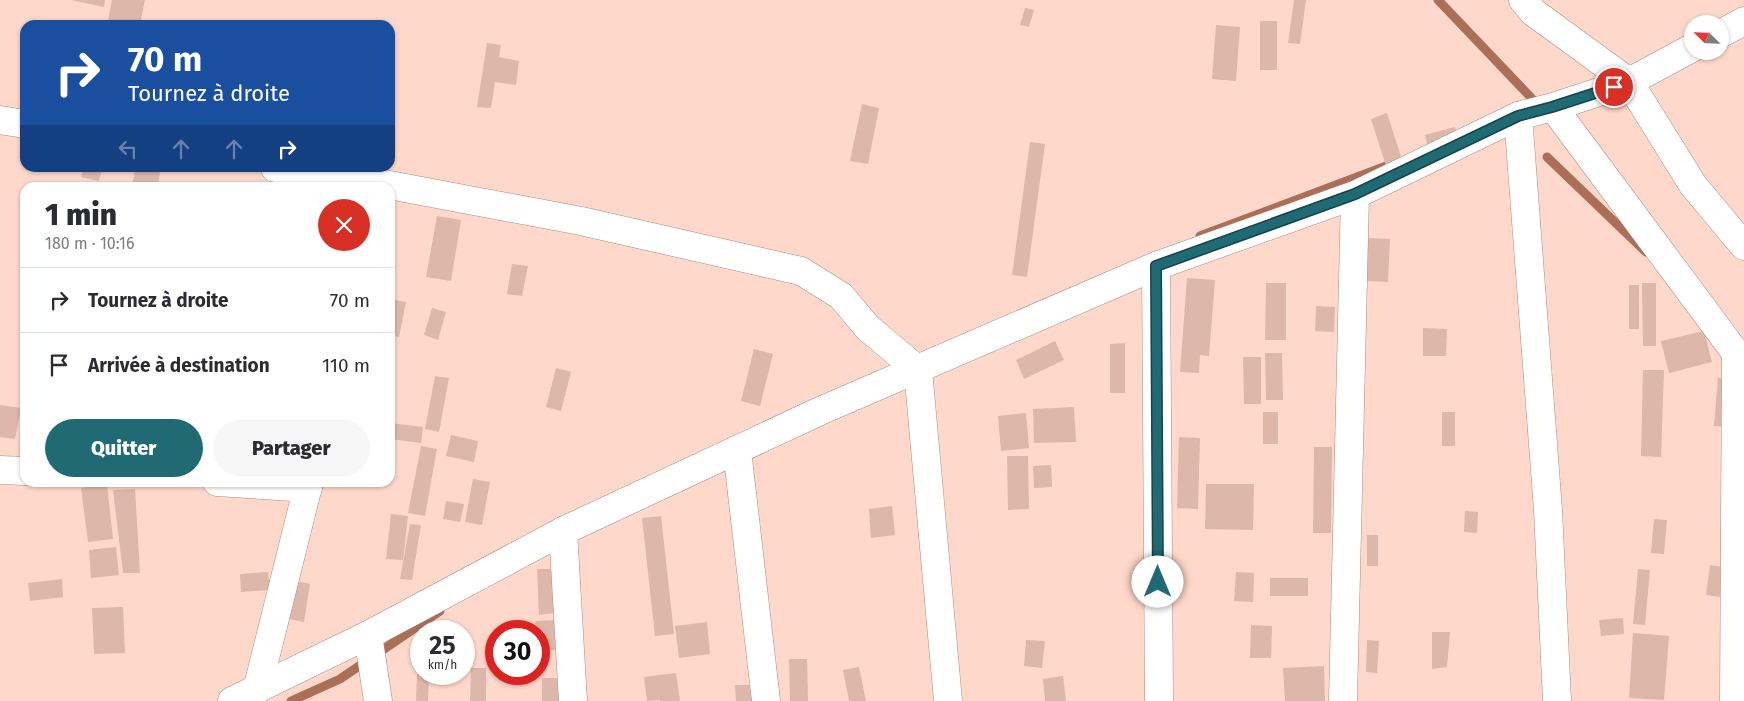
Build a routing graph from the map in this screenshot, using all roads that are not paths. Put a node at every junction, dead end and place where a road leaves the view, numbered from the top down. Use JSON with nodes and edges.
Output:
{"nodes":[{"id":1,"x":1534,"y":4,"type":"edge"},
{"id":2,"x":1744,"y":21,"type":"edge"},
{"id":3,"x":1729,"y":29,"type":"edge"},
{"id":4,"x":1684,"y":52,"type":"edge"},
{"id":5,"x":1629,"y":82,"type":"junction"},
{"id":6,"x":1552,"y":107,"type":"junction"},
{"id":7,"x":1518,"y":116,"type":"junction"},
{"id":8,"x":0,"y":120,"type":"edge"},
{"id":9,"x":20,"y":123,"type":"edge"},
{"id":10,"x":298,"y":172,"type":"edge"},
{"id":11,"x":356,"y":182,"type":"edge"},
{"id":12,"x":395,"y":189,"type":"edge"},
{"id":13,"x":1355,"y":194,"type":"junction"},
{"id":14,"x":1744,"y":246,"type":"edge"},
{"id":15,"x":1156,"y":266,"type":"junction"},
{"id":16,"x":1740,"y":359,"type":"edge"},
{"id":17,"x":918,"y":370,"type":"junction"},
{"id":18,"x":738,"y":450,"type":"junction"},
{"id":19,"x":0,"y":470,"type":"edge"},
{"id":20,"x":20,"y":472,"type":"edge"},
{"id":21,"x":308,"y":487,"type":"edge"},
{"id":22,"x":563,"y":531,"type":"junction"},
{"id":23,"x":368,"y":635,"type":"junction"},
{"id":24,"x":257,"y":690,"type":"junction"},
{"id":25,"x":232,"y":701,"type":"edge"},
{"id":26,"x":378,"y":701,"type":"edge"},
{"id":27,"x":573,"y":701,"type":"edge"},
{"id":28,"x":766,"y":701,"type":"edge"},
{"id":29,"x":948,"y":701,"type":"edge"},
{"id":30,"x":1159,"y":701,"type":"edge"},
{"id":31,"x":1343,"y":701,"type":"edge"},
{"id":32,"x":1557,"y":701,"type":"edge"},
{"id":33,"x":1734,"y":701,"type":"edge"}],
"edges":[{"from":1,"to":5,"type":"street"},
{"from":2,"to":3,"type":"street"},
{"from":4,"to":5,"type":"street"},
{"from":5,"to":6,"type":"street"},
{"from":5,"to":14,"type":"street"},
{"from":6,"to":7,"type":"street"},
{"from":6,"to":16,"type":"street"},
{"from":7,"to":13,"type":"street"},
{"from":7,"to":32,"type":"street"},
{"from":8,"to":9,"type":"street"},
{"from":10,"to":11,"type":"street"},
{"from":12,"to":17,"type":"street"},
{"from":13,"to":15,"type":"street"},
{"from":13,"to":31,"type":"street"},
{"from":15,"to":17,"type":"street"},
{"from":15,"to":30,"type":"street"},
{"from":16,"to":33,"type":"street"},
{"from":17,"to":18,"type":"street"},
{"from":17,"to":29,"type":"street"},
{"from":18,"to":22,"type":"street"},
{"from":18,"to":28,"type":"street"},
{"from":19,"to":20,"type":"street"},
{"from":21,"to":24,"type":"street"},
{"from":22,"to":23,"type":"street"},
{"from":22,"to":27,"type":"street"},
{"from":23,"to":24,"type":"street"},
{"from":23,"to":26,"type":"street"},
{"from":24,"to":25,"type":"street"}]}
